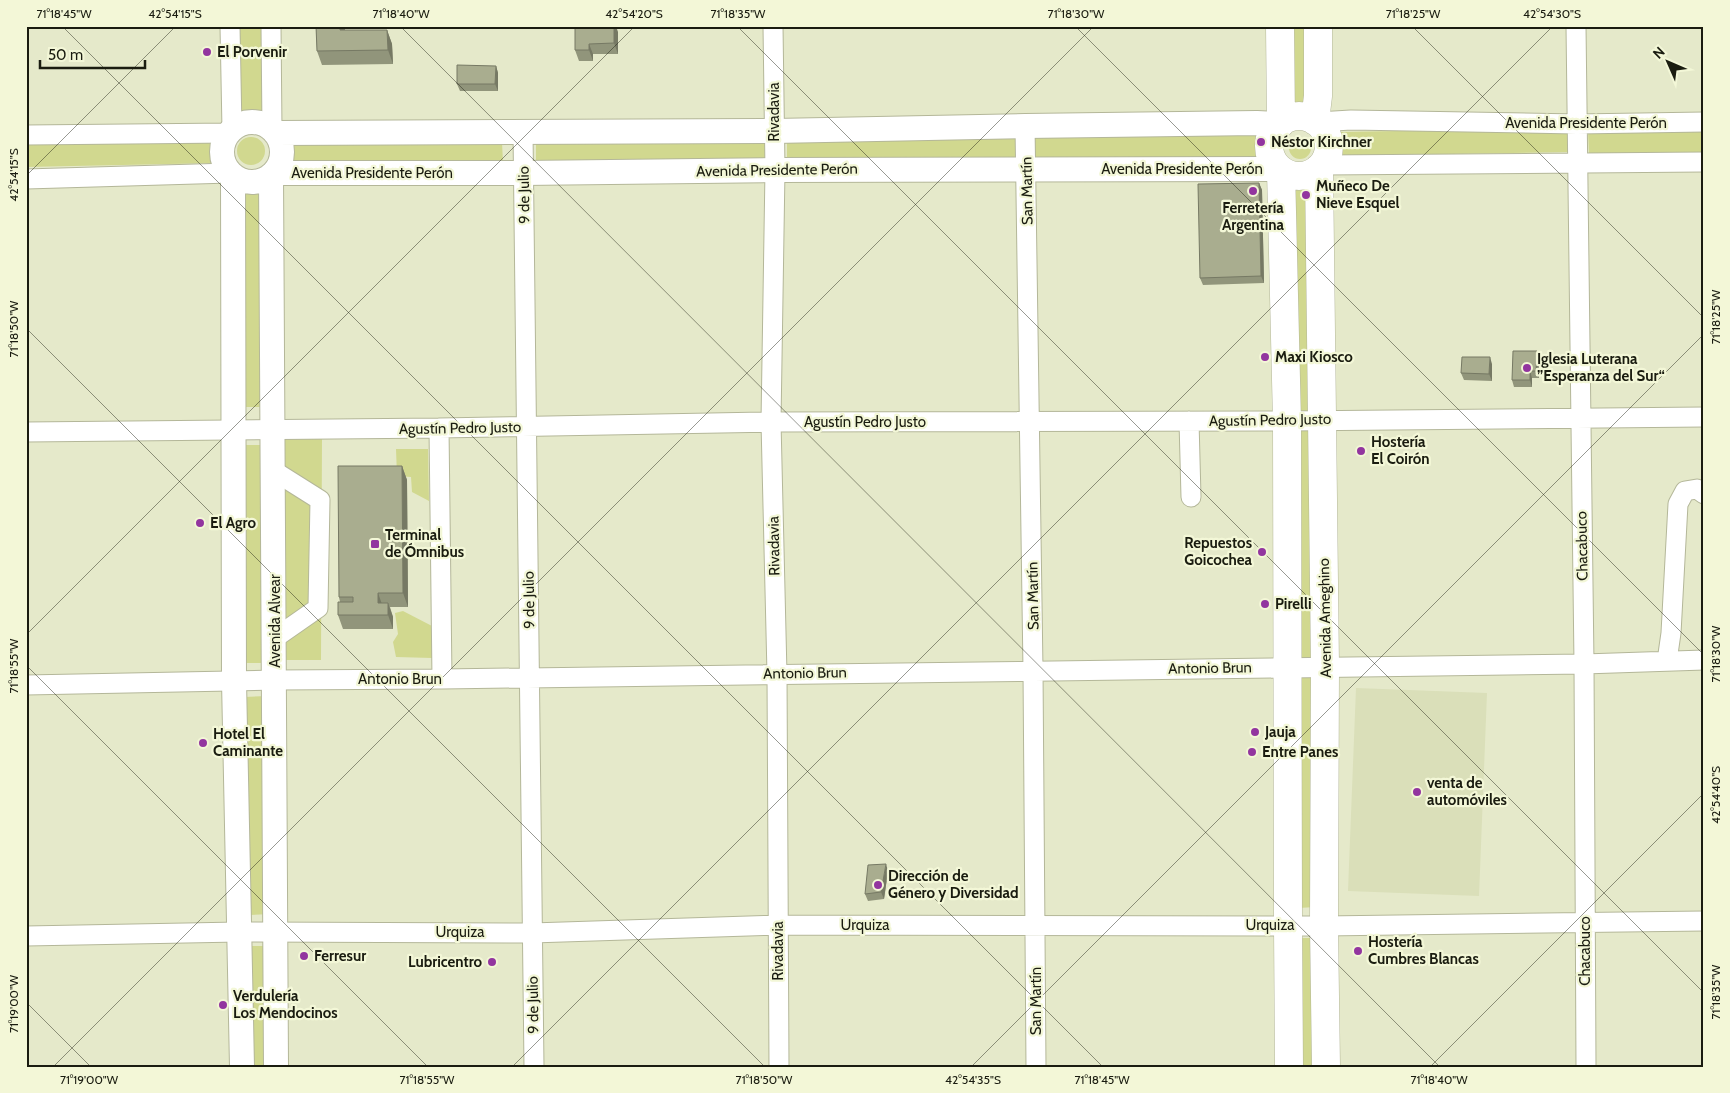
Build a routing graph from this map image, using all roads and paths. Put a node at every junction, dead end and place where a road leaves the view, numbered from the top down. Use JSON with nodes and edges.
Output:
{"nodes":[{"id":1,"x":230,"y":26,"type":"edge"},
{"id":2,"x":271,"y":26,"type":"edge"},
{"id":3,"x":774,"y":26,"type":"edge"},
{"id":4,"x":1280,"y":26,"type":"edge"},
{"id":5,"x":1318,"y":26,"type":"edge"},
{"id":6,"x":1576,"y":26,"type":"edge"},
{"id":7,"x":1316,"y":122,"type":"junction"},
{"id":8,"x":1704,"y":122,"type":"edge"},
{"id":9,"x":1280,"y":123,"type":"junction"},
{"id":10,"x":1577,"y":124,"type":"junction"},
{"id":11,"x":1025,"y":126,"type":"junction"},
{"id":12,"x":231,"y":131,"type":"junction"},
{"id":13,"x":774,"y":131,"type":"junction"},
{"id":14,"x":273,"y":132,"type":"junction"},
{"id":15,"x":523,"y":132,"type":"junction"},
{"id":16,"x":26,"y":135,"type":"edge"},
{"id":17,"x":1704,"y":162,"type":"edge"},
{"id":18,"x":1576,"y":164,"type":"junction"},
{"id":19,"x":1321,"y":167,"type":"junction"},
{"id":20,"x":1027,"y":168,"type":"junction"},
{"id":21,"x":1280,"y":169,"type":"junction"},
{"id":22,"x":775,"y":170,"type":"junction"},
{"id":23,"x":523,"y":173,"type":"junction"},
{"id":24,"x":231,"y":174,"type":"junction"},
{"id":25,"x":273,"y":174,"type":"junction"},
{"id":26,"x":26,"y":179,"type":"edge"},
{"id":27,"x":1704,"y":417,"type":"edge"},
{"id":28,"x":1580,"y":418,"type":"junction"},
{"id":29,"x":1323,"y":420,"type":"junction"},
{"id":30,"x":1031,"y":421,"type":"junction"},
{"id":31,"x":1190,"y":421,"type":"junction"},
{"id":32,"x":1287,"y":421,"type":"junction"},
{"id":33,"x":771,"y":422,"type":"junction"},
{"id":34,"x":526,"y":426,"type":"junction"},
{"id":35,"x":439,"y":428,"type":"junction"},
{"id":36,"x":234,"y":429,"type":"junction"},
{"id":37,"x":273,"y":430,"type":"junction"},
{"id":38,"x":26,"y":432,"type":"edge"},
{"id":39,"x":274,"y":471,"type":"junction"},
{"id":40,"x":1704,"y":494,"type":"edge"},
{"id":41,"x":1191,"y":497,"type":"dead end"},
{"id":42,"x":275,"y":638,"type":"junction"},
{"id":43,"x":1704,"y":660,"type":"edge"},
{"id":44,"x":1666,"y":661,"type":"junction"},
{"id":45,"x":1584,"y":664,"type":"junction"},
{"id":46,"x":1325,"y":666,"type":"junction"},
{"id":47,"x":1288,"y":667,"type":"junction"},
{"id":48,"x":1033,"y":670,"type":"junction"},
{"id":49,"x":777,"y":674,"type":"junction"},
{"id":50,"x":530,"y":678,"type":"junction"},
{"id":51,"x":442,"y":679,"type":"junction"},
{"id":52,"x":275,"y":680,"type":"junction"},
{"id":53,"x":234,"y":681,"type":"junction"},
{"id":54,"x":26,"y":685,"type":"edge"},
{"id":55,"x":1704,"y":920,"type":"edge"},
{"id":56,"x":1585,"y":922,"type":"junction"},
{"id":57,"x":1036,"y":924,"type":"junction"},
{"id":58,"x":778,"y":925,"type":"junction"},
{"id":59,"x":1288,"y":925,"type":"junction"},
{"id":60,"x":1324,"y":926,"type":"junction"},
{"id":61,"x":239,"y":932,"type":"junction"},
{"id":62,"x":276,"y":932,"type":"junction"},
{"id":63,"x":532,"y":933,"type":"junction"},
{"id":64,"x":26,"y":936,"type":"edge"},
{"id":65,"x":242,"y":1067,"type":"edge"},
{"id":66,"x":276,"y":1067,"type":"edge"},
{"id":67,"x":534,"y":1067,"type":"edge"},
{"id":68,"x":779,"y":1067,"type":"edge"},
{"id":69,"x":1036,"y":1067,"type":"edge"},
{"id":70,"x":1289,"y":1067,"type":"edge"},
{"id":71,"x":1326,"y":1067,"type":"edge"},
{"id":72,"x":1586,"y":1067,"type":"edge"}],
"edges":[{"from":1,"to":12,"type":"street"},
{"from":2,"to":14,"type":"street"},
{"from":3,"to":13,"type":"street","name":"Rivadavia"},
{"from":4,"to":9,"type":"highway"},
{"from":5,"to":7,"type":"highway"},
{"from":6,"to":10,"type":"street","name":"Chacabuco"},
{"from":7,"to":9,"type":"highway"},
{"from":7,"to":10,"type":"street","name":"Avenida Presidente Perón"},
{"from":7,"to":19,"type":"highway"},
{"from":8,"to":10,"type":"street","name":"Avenida Presidente Perón"},
{"from":9,"to":11,"type":"main road"},
{"from":9,"to":21,"type":"highway"},
{"from":10,"to":18,"type":"street","name":"Chacabuco"},
{"from":11,"to":13,"type":"main road"},
{"from":11,"to":20,"type":"street","name":"San Martín"},
{"from":12,"to":14,"type":"main road"},
{"from":12,"to":16,"type":"street"},
{"from":12,"to":24,"type":"main road"},
{"from":13,"to":15,"type":"main road"},
{"from":13,"to":22,"type":"street","name":"Rivadavia"},
{"from":14,"to":15,"type":"main road"},
{"from":14,"to":25,"type":"main road"},
{"from":15,"to":23,"type":"street","name":"9 de Julio"},
{"from":17,"to":18,"type":"street"},
{"from":18,"to":19,"type":"street"},
{"from":18,"to":28,"type":"street","name":"Chacabuco"},
{"from":19,"to":21,"type":"highway"},
{"from":19,"to":29,"type":"highway","name":"Avenida Ameghino"},
{"from":20,"to":21,"type":"main road","name":"Avenida Presidente Perón"},
{"from":20,"to":22,"type":"main road","name":"Avenida Presidente Perón"},
{"from":20,"to":30,"type":"street","name":"San Martín"},
{"from":21,"to":32,"type":"highway"},
{"from":22,"to":23,"type":"main road","name":"Avenida Presidente Perón"},
{"from":22,"to":33,"type":"street","name":"Rivadavia"},
{"from":23,"to":25,"type":"main road","name":"Avenida Presidente Perón"},
{"from":23,"to":34,"type":"street","name":"9 de Julio"},
{"from":24,"to":25,"type":"main road"},
{"from":24,"to":26,"type":"street"},
{"from":24,"to":36,"type":"main road"},
{"from":25,"to":37,"type":"main road","name":"Avenida Alvear"},
{"from":27,"to":28,"type":"street","name":"Agustín Pedro Justo"},
{"from":28,"to":29,"type":"street","name":"Agustín Pedro Justo"},
{"from":28,"to":45,"type":"street","name":"Chacabuco"},
{"from":29,"to":32,"type":"street","name":"Agustín Pedro Justo"},
{"from":29,"to":46,"type":"highway","name":"Avenida Ameghino"},
{"from":30,"to":31,"type":"street","name":"Agustín Pedro Justo"},
{"from":30,"to":33,"type":"street","name":"Agustín Pedro Justo"},
{"from":30,"to":48,"type":"street","name":"San Martín"},
{"from":31,"to":32,"type":"street","name":"Agustín Pedro Justo"},
{"from":31,"to":41,"type":"street"},
{"from":32,"to":47,"type":"highway"},
{"from":33,"to":34,"type":"street","name":"Agustín Pedro Justo"},
{"from":33,"to":49,"type":"street","name":"Rivadavia"},
{"from":34,"to":35,"type":"street","name":"Agustín Pedro Justo"},
{"from":34,"to":50,"type":"street","name":"9 de Julio"},
{"from":35,"to":37,"type":"street","name":"Agustín Pedro Justo"},
{"from":35,"to":51,"type":"street"},
{"from":36,"to":37,"type":"street","name":"Agustín Pedro Justo"},
{"from":36,"to":38,"type":"street","name":"Agustín Pedro Justo"},
{"from":36,"to":53,"type":"main road"},
{"from":37,"to":39,"type":"main road","name":"Avenida Alvear"},
{"from":39,"to":42,"type":"main road","name":"Avenida Alvear"},
{"from":39,"to":42,"type":"street"},
{"from":40,"to":44,"type":"street"},
{"from":42,"to":52,"type":"main road","name":"Avenida Alvear"},
{"from":43,"to":44,"type":"street","name":"Antonio Brun"},
{"from":44,"to":45,"type":"street","name":"Antonio Brun"},
{"from":45,"to":46,"type":"street","name":"Antonio Brun"},
{"from":45,"to":56,"type":"street","name":"Chacabuco"},
{"from":46,"to":47,"type":"street","name":"Antonio Brun"},
{"from":46,"to":60,"type":"highway","name":"Avenida Ameghino"},
{"from":47,"to":48,"type":"street","name":"Antonio Brun"},
{"from":47,"to":59,"type":"highway"},
{"from":48,"to":49,"type":"street","name":"Antonio Brun"},
{"from":48,"to":57,"type":"street","name":"San Martín"},
{"from":49,"to":50,"type":"street","name":"Antonio Brun"},
{"from":49,"to":58,"type":"street","name":"Rivadavia"},
{"from":50,"to":51,"type":"street","name":"Antonio Brun"},
{"from":50,"to":63,"type":"street","name":"9 de Julio"},
{"from":51,"to":52,"type":"street","name":"Antonio Brun"},
{"from":52,"to":53,"type":"street","name":"Antonio Brun"},
{"from":52,"to":62,"type":"main road","name":"Avenida Alvear"},
{"from":53,"to":54,"type":"street","name":"Antonio Brun"},
{"from":53,"to":61,"type":"main road"},
{"from":55,"to":56,"type":"street","name":"Urquiza"},
{"from":56,"to":60,"type":"street","name":"Urquiza"},
{"from":56,"to":72,"type":"street","name":"Chacabuco"},
{"from":57,"to":58,"type":"street","name":"Urquiza"},
{"from":57,"to":59,"type":"street","name":"Urquiza"},
{"from":57,"to":69,"type":"street","name":"San Martín"},
{"from":58,"to":63,"type":"street","name":"Urquiza"},
{"from":58,"to":68,"type":"street","name":"Rivadavia"},
{"from":59,"to":60,"type":"street","name":"Urquiza"},
{"from":59,"to":70,"type":"highway"},
{"from":60,"to":71,"type":"highway","name":"Avenida Ameghino"},
{"from":61,"to":62,"type":"street","name":"Urquiza"},
{"from":61,"to":64,"type":"street","name":"Urquiza"},
{"from":61,"to":65,"type":"main road"},
{"from":62,"to":63,"type":"street","name":"Urquiza"},
{"from":62,"to":66,"type":"main road","name":"Avenida Alvear"},
{"from":63,"to":67,"type":"street","name":"9 de Julio"}]}
